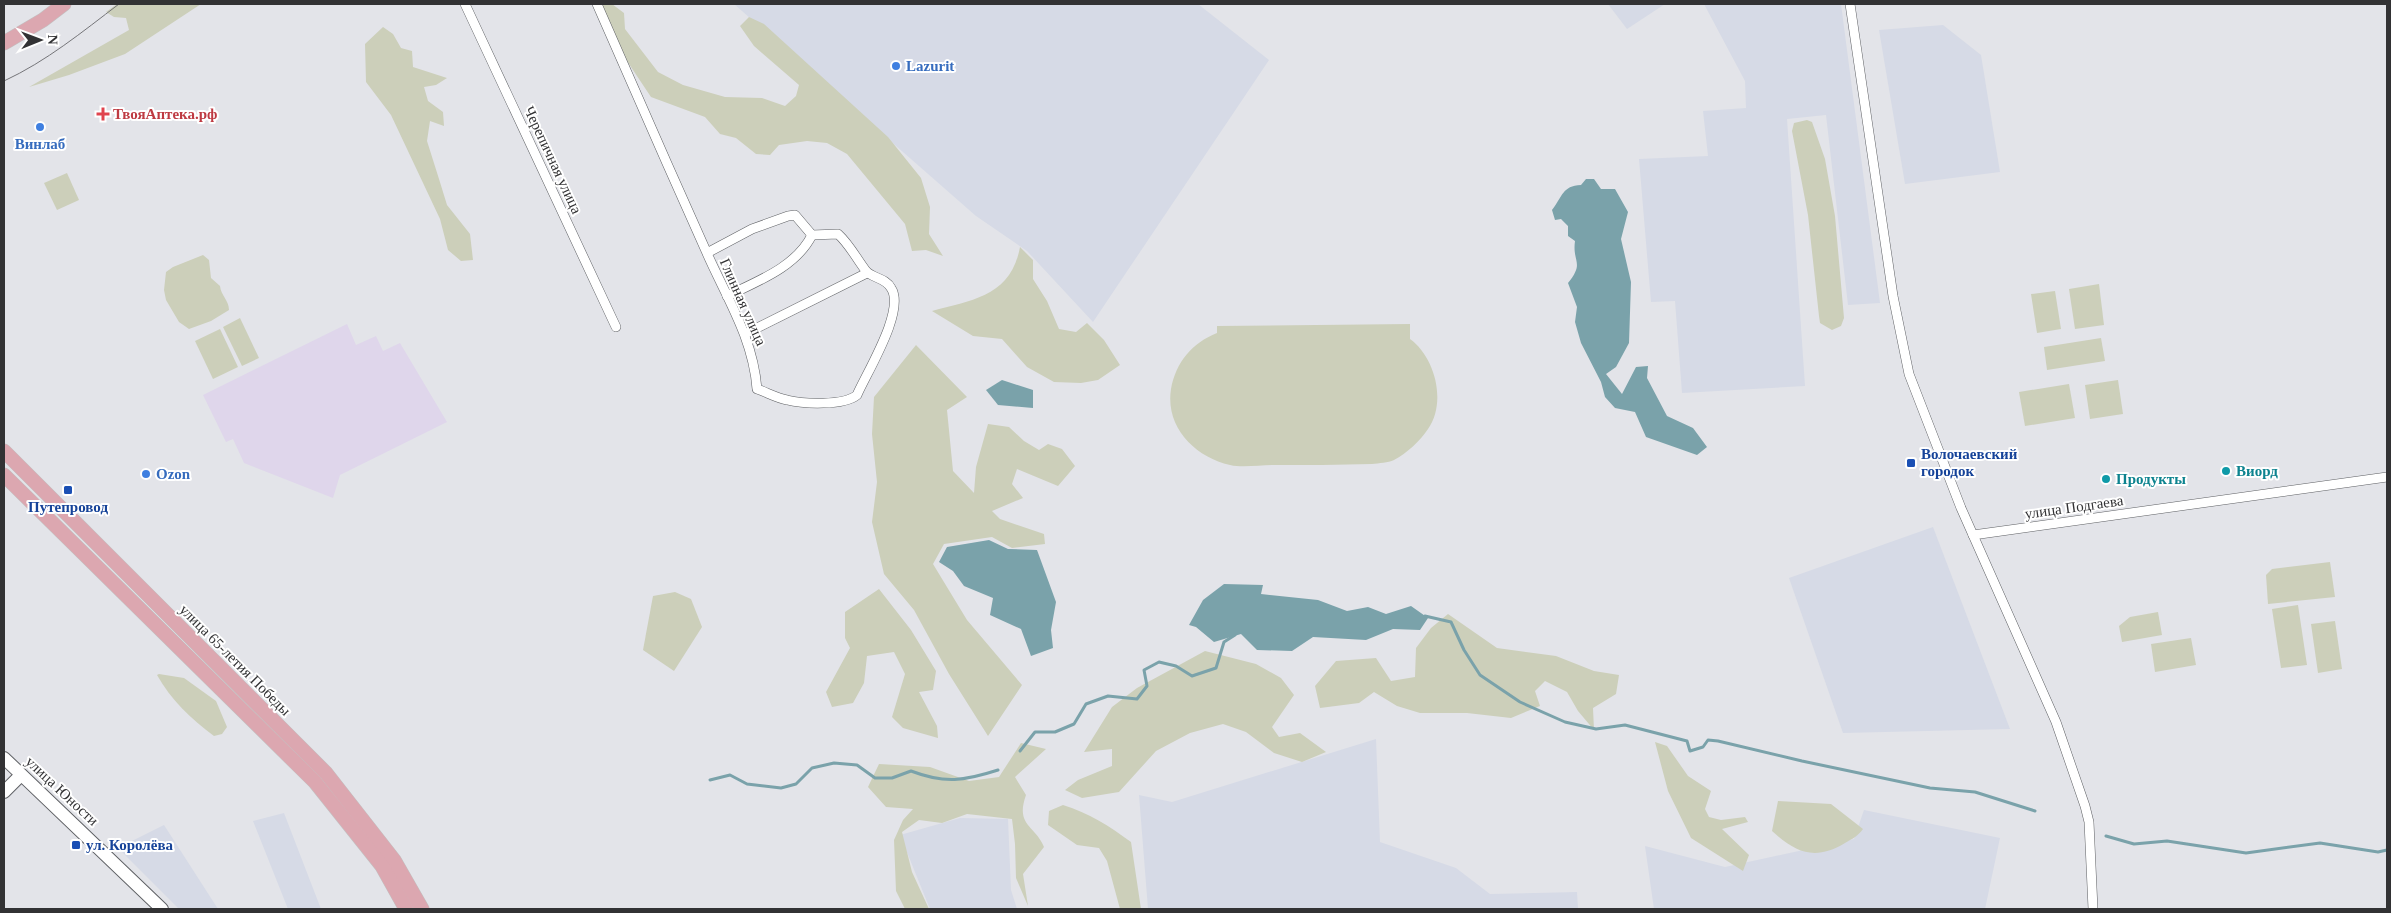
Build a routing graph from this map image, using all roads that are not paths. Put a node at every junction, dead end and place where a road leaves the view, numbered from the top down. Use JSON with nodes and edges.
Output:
{"nodes":[{"id":1,"x":64,"y":4,"type":"edge"},
{"id":2,"x":465,"y":4,"type":"edge"},
{"id":3,"x":597,"y":4,"type":"edge"},
{"id":4,"x":1850,"y":4,"type":"edge"},
{"id":5,"x":4,"y":43,"type":"edge"},
{"id":6,"x":812,"y":235,"type":"junction"},
{"id":7,"x":706,"y":253,"type":"junction"},
{"id":8,"x":868,"y":273,"type":"junction"},
{"id":9,"x":727,"y":296,"type":"junction"},
{"id":10,"x":616,"y":327,"type":"dead end"},
{"id":11,"x":745,"y":334,"type":"junction"},
{"id":12,"x":4,"y":451,"type":"edge"},
{"id":13,"x":4,"y":475,"type":"edge"},
{"id":14,"x":2387,"y":477,"type":"edge"},
{"id":15,"x":1974,"y":535,"type":"junction"},
{"id":16,"x":4,"y":758,"type":"edge"},
{"id":17,"x":21,"y":774,"type":"junction"},
{"id":18,"x":4,"y":792,"type":"edge"},
{"id":19,"x":162,"y":909,"type":"edge"},
{"id":20,"x":406,"y":909,"type":"edge"},
{"id":21,"x":422,"y":909,"type":"edge"},
{"id":22,"x":2093,"y":909,"type":"edge"}],
"edges":[{"from":1,"to":5,"type":"main road"},
{"from":2,"to":10,"type":"street","name":"Черепичная улица"},
{"from":3,"to":7,"type":"street","name":"Глинная улица"},
{"from":4,"to":15,"type":"street"},
{"from":6,"to":7,"type":"street"},
{"from":6,"to":8,"type":"street","name":"Глинная улица"},
{"from":6,"to":9,"type":"street"},
{"from":7,"to":9,"type":"street","name":"Глинная улица"},
{"from":8,"to":11,"type":"street"},
{"from":8,"to":11,"type":"street","name":"Глинная улица"},
{"from":9,"to":11,"type":"street","name":"Глинная улица"},
{"from":12,"to":21,"type":"main road","name":"улица 65-летия Победы"},
{"from":13,"to":20,"type":"main road","name":"улица 65-летия Победы"},
{"from":14,"to":15,"type":"street","name":"улица Подгаева"},
{"from":15,"to":22,"type":"street"},
{"from":16,"to":17,"type":"street","name":"улица Юности"},
{"from":17,"to":18,"type":"street"},
{"from":17,"to":19,"type":"street","name":"улица Юности"}]}
